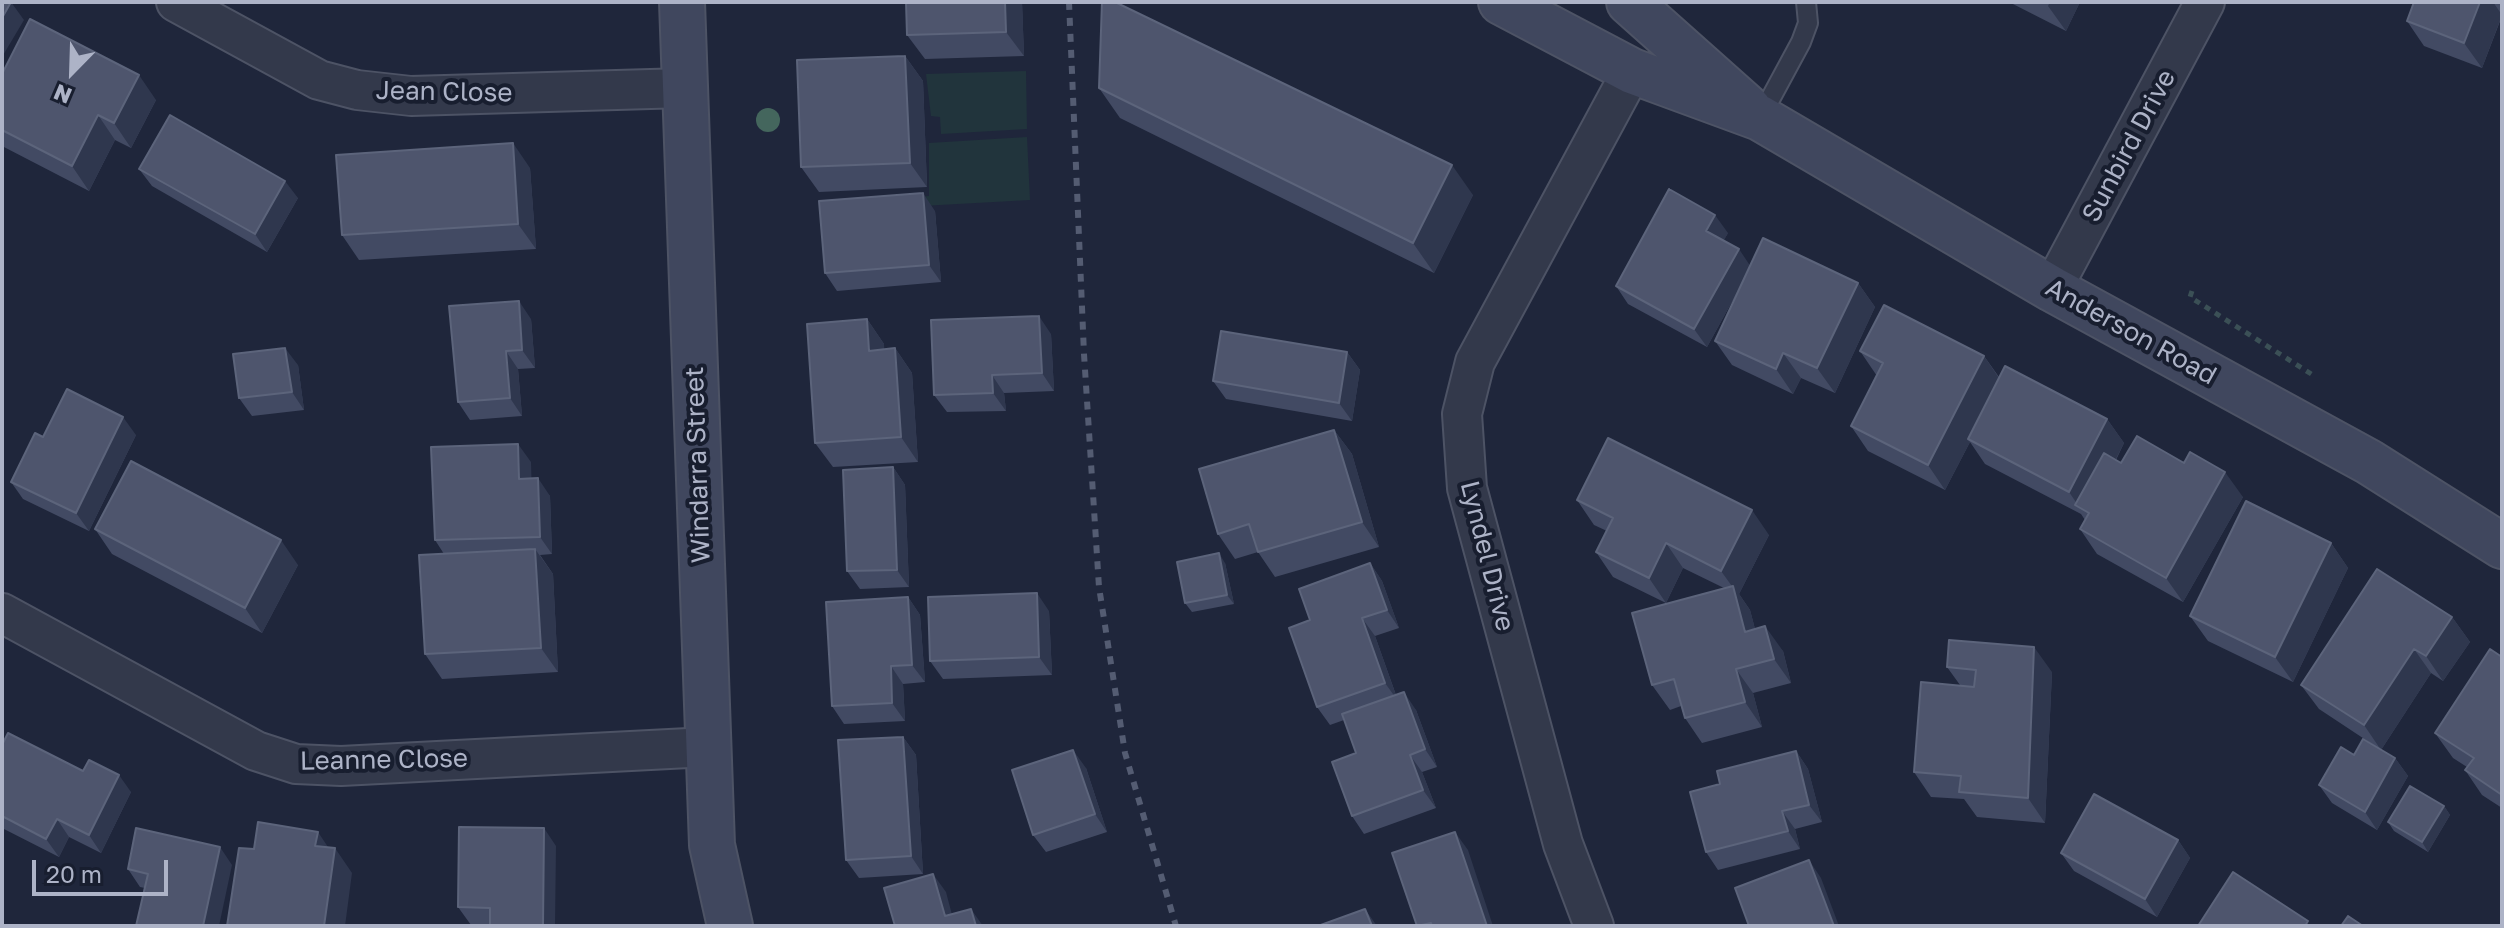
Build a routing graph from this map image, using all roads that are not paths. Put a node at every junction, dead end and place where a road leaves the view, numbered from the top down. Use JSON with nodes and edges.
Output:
{"nodes":[{"id":1,"x":176,"y":2,"type":"edge"},
{"id":2,"x":682,"y":2,"type":"edge"},
{"id":3,"x":1501,"y":2,"type":"edge"},
{"id":4,"x":1806,"y":2,"type":"edge"},
{"id":5,"x":2205,"y":2,"type":"edge"},
{"id":6,"x":1643,"y":13,"type":"edge"},
{"id":7,"x":1632,"y":71,"type":"junction"},
{"id":8,"x":685,"y":88,"type":"junction"},
{"id":9,"x":1760,"y":118,"type":"junction"},
{"id":10,"x":2052,"y":289,"type":"junction"},
{"id":11,"x":2502,"y":546,"type":"edge"},
{"id":12,"x":2,"y":613,"type":"edge"},
{"id":13,"x":708,"y":747,"type":"junction"},
{"id":14,"x":730,"y":926,"type":"edge"},
{"id":15,"x":1594,"y":926,"type":"edge"}],
"edges":[{"from":1,"to":8,"type":"street","name":"Jean Close"},
{"from":2,"to":8,"type":"street","name":"Windarra Street"},
{"from":3,"to":7,"type":"street","name":"Anderson Road"},
{"from":4,"to":9,"type":"lane"},
{"from":5,"to":10,"type":"street","name":"Sunbird Drive"},
{"from":6,"to":7,"type":"street"},
{"from":6,"to":9,"type":"street","name":"Anderson Road"},
{"from":7,"to":9,"type":"street","name":"Anderson Road"},
{"from":7,"to":15,"type":"street","name":"Lyndel Drive"},
{"from":8,"to":13,"type":"street","name":"Windarra Street"},
{"from":9,"to":10,"type":"street","name":"Anderson Road"},
{"from":10,"to":11,"type":"street","name":"Anderson Road"},
{"from":12,"to":13,"type":"street","name":"Leanne Close"},
{"from":13,"to":14,"type":"street","name":"Windarra Street"}]}
